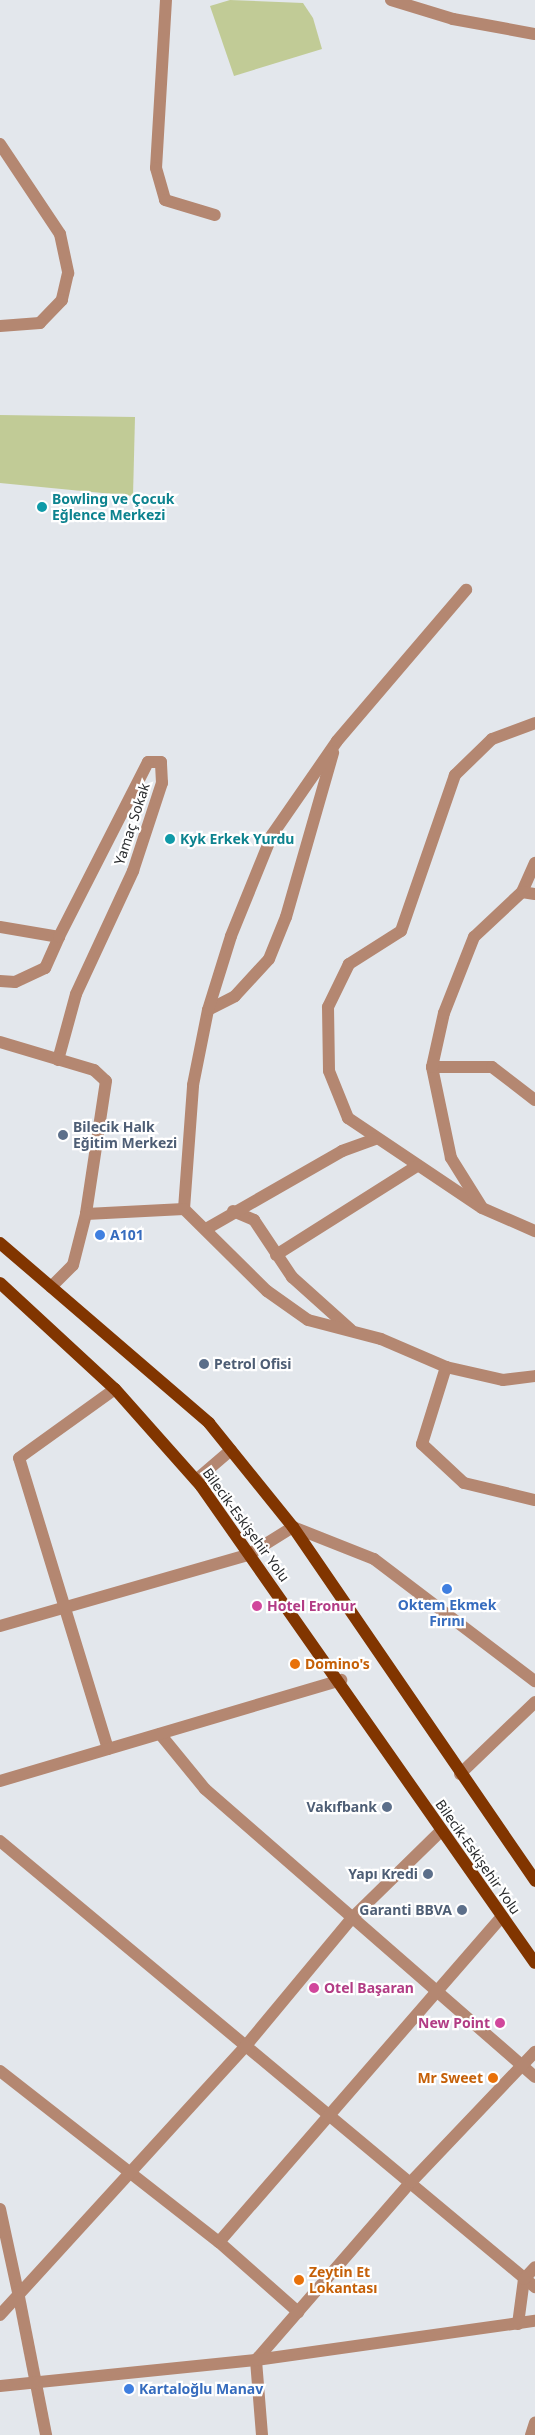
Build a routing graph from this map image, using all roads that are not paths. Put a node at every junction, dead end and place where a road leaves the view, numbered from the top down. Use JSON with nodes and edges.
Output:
{"nodes":[{"id":1,"x":166,"y":0,"type":"edge"},
{"id":2,"x":391,"y":0,"type":"edge"},
{"id":3,"x":535,"y":34,"type":"edge"},
{"id":4,"x":0,"y":144,"type":"edge"},
{"id":5,"x":215,"y":215,"type":"dead end"},
{"id":6,"x":0,"y":326,"type":"edge"},
{"id":7,"x":466,"y":590,"type":"dead end"},
{"id":8,"x":535,"y":723,"type":"edge"},
{"id":9,"x":337,"y":741,"type":"junction"},
{"id":10,"x":535,"y":862,"type":"edge"},
{"id":11,"x":529,"y":893,"type":"edge"},
{"id":12,"x":0,"y":927,"type":"edge"},
{"id":13,"x":59,"y":937,"type":"junction"},
{"id":14,"x":0,"y":981,"type":"edge"},
{"id":15,"x":208,"y":1010,"type":"junction"},
{"id":16,"x":0,"y":1042,"type":"edge"},
{"id":17,"x":58,"y":1060,"type":"junction"},
{"id":18,"x":432,"y":1066,"type":"junction"},
{"id":19,"x":535,"y":1100,"type":"edge"},
{"id":20,"x":375,"y":1139,"type":"junction"},
{"id":21,"x":415,"y":1167,"type":"junction"},
{"id":22,"x":482,"y":1208,"type":"junction"},
{"id":23,"x":184,"y":1209,"type":"junction"},
{"id":24,"x":233,"y":1211,"type":"junction"},
{"id":25,"x":86,"y":1214,"type":"junction"},
{"id":26,"x":206,"y":1228,"type":"junction"},
{"id":27,"x":535,"y":1231,"type":"edge"},
{"id":28,"x":0,"y":1243,"type":"edge"},
{"id":29,"x":276,"y":1255,"type":"junction"},
{"id":30,"x":0,"y":1283,"type":"edge"},
{"id":31,"x":51,"y":1287,"type":"junction"},
{"id":32,"x":351,"y":1330,"type":"junction"},
{"id":33,"x":446,"y":1367,"type":"junction"},
{"id":34,"x":535,"y":1376,"type":"edge"},
{"id":35,"x":115,"y":1389,"type":"junction"},
{"id":36,"x":231,"y":1450,"type":"junction"},
{"id":37,"x":196,"y":1480,"type":"junction"},
{"id":38,"x":535,"y":1500,"type":"edge"},
{"id":39,"x":293,"y":1526,"type":"junction"},
{"id":40,"x":248,"y":1555,"type":"junction"},
{"id":41,"x":63,"y":1609,"type":"junction"},
{"id":42,"x":0,"y":1626,"type":"edge"},
{"id":43,"x":534,"y":1679,"type":"edge"},
{"id":44,"x":341,"y":1680,"type":"junction"},
{"id":45,"x":535,"y":1702,"type":"edge"},
{"id":46,"x":160,"y":1734,"type":"junction"},
{"id":47,"x":108,"y":1749,"type":"junction"},
{"id":48,"x":460,"y":1774,"type":"junction"},
{"id":49,"x":0,"y":1781,"type":"edge"},
{"id":50,"x":440,"y":1831,"type":"junction"},
{"id":51,"x":0,"y":1841,"type":"edge"},
{"id":52,"x":535,"y":1881,"type":"edge"},
{"id":53,"x":502,"y":1917,"type":"junction"},
{"id":54,"x":351,"y":1920,"type":"junction"},
{"id":55,"x":535,"y":1963,"type":"edge"},
{"id":56,"x":436,"y":1992,"type":"junction"},
{"id":57,"x":244,"y":2048,"type":"junction"},
{"id":58,"x":535,"y":2052,"type":"edge"},
{"id":59,"x":523,"y":2065,"type":"junction"},
{"id":60,"x":0,"y":2071,"type":"edge"},
{"id":61,"x":535,"y":2077,"type":"edge"},
{"id":62,"x":328,"y":2116,"type":"junction"},
{"id":63,"x":133,"y":2172,"type":"junction"},
{"id":64,"x":412,"y":2182,"type":"junction"},
{"id":65,"x":0,"y":2208,"type":"edge"},
{"id":66,"x":219,"y":2242,"type":"junction"},
{"id":67,"x":535,"y":2267,"type":"edge"},
{"id":68,"x":524,"y":2279,"type":"junction"},
{"id":69,"x":535,"y":2287,"type":"edge"},
{"id":70,"x":18,"y":2292,"type":"junction"},
{"id":71,"x":298,"y":2312,"type":"junction"},
{"id":72,"x":0,"y":2315,"type":"edge"},
{"id":73,"x":535,"y":2321,"type":"edge"},
{"id":74,"x":518,"y":2324,"type":"junction"},
{"id":75,"x":256,"y":2360,"type":"junction"},
{"id":76,"x":0,"y":2386,"type":"edge"},
{"id":77,"x":34,"y":2386,"type":"junction"},
{"id":78,"x":535,"y":2423,"type":"edge"},
{"id":79,"x":46,"y":2435,"type":"edge"},
{"id":80,"x":262,"y":2435,"type":"edge"},
{"id":81,"x":531,"y":2435,"type":"edge"}],
"edges":[{"from":1,"to":5,"type":"street"},
{"from":2,"to":3,"type":"street"},
{"from":4,"to":6,"type":"street"},
{"from":7,"to":9,"type":"street"},
{"from":8,"to":20,"type":"street"},
{"from":9,"to":15,"type":"street"},
{"from":9,"to":15,"type":"street"},
{"from":10,"to":11,"type":"street"},
{"from":11,"to":18,"type":"street"},
{"from":12,"to":13,"type":"street"},
{"from":13,"to":14,"type":"street"},
{"from":13,"to":17,"type":"street","name":"Yamaç Sokak"},
{"from":15,"to":23,"type":"street"},
{"from":16,"to":17,"type":"street"},
{"from":17,"to":25,"type":"street"},
{"from":18,"to":19,"type":"street"},
{"from":18,"to":22,"type":"street"},
{"from":20,"to":21,"type":"street"},
{"from":20,"to":24,"type":"street"},
{"from":21,"to":22,"type":"street"},
{"from":21,"to":29,"type":"street"},
{"from":22,"to":27,"type":"street"},
{"from":23,"to":25,"type":"street"},
{"from":23,"to":26,"type":"street"},
{"from":24,"to":26,"type":"street"},
{"from":24,"to":29,"type":"street"},
{"from":25,"to":31,"type":"street"},
{"from":26,"to":32,"type":"street"},
{"from":28,"to":31,"type":"main road"},
{"from":29,"to":32,"type":"street"},
{"from":30,"to":35,"type":"main road","name":"Bilecik-Eskişehir Yolu"},
{"from":31,"to":36,"type":"main road"},
{"from":32,"to":33,"type":"street"},
{"from":33,"to":34,"type":"street"},
{"from":33,"to":38,"type":"street"},
{"from":35,"to":37,"type":"main road","name":"Bilecik-Eskişehir Yolu"},
{"from":35,"to":41,"type":"street"},
{"from":36,"to":37,"type":"street"},
{"from":36,"to":39,"type":"main road"},
{"from":37,"to":40,"type":"main road","name":"Bilecik-Eskişehir Yolu"},
{"from":39,"to":40,"type":"street"},
{"from":39,"to":43,"type":"street"},
{"from":39,"to":48,"type":"main road"},
{"from":40,"to":41,"type":"street"},
{"from":40,"to":44,"type":"main road","name":"Bilecik-Eskişehir Yolu"},
{"from":41,"to":42,"type":"street"},
{"from":41,"to":47,"type":"street"},
{"from":44,"to":46,"type":"street"},
{"from":44,"to":50,"type":"main road","name":"Bilecik-Eskişehir Yolu"},
{"from":45,"to":48,"type":"street"},
{"from":46,"to":47,"type":"street"},
{"from":46,"to":54,"type":"street"},
{"from":47,"to":49,"type":"street"},
{"from":48,"to":52,"type":"main road"},
{"from":50,"to":53,"type":"main road","name":"Bilecik-Eskişehir Yolu"},
{"from":50,"to":54,"type":"street"},
{"from":51,"to":57,"type":"street"},
{"from":53,"to":55,"type":"main road","name":"Bilecik-Eskişehir Yolu"},
{"from":53,"to":56,"type":"street"},
{"from":54,"to":56,"type":"street"},
{"from":54,"to":57,"type":"street"},
{"from":56,"to":59,"type":"street"},
{"from":56,"to":62,"type":"street"},
{"from":57,"to":62,"type":"street"},
{"from":57,"to":63,"type":"street"},
{"from":58,"to":59,"type":"street"},
{"from":59,"to":61,"type":"street"},
{"from":59,"to":64,"type":"street"},
{"from":60,"to":63,"type":"street"},
{"from":62,"to":64,"type":"street"},
{"from":62,"to":66,"type":"street"},
{"from":63,"to":66,"type":"street"},
{"from":63,"to":70,"type":"street"},
{"from":64,"to":68,"type":"street"},
{"from":64,"to":71,"type":"street"},
{"from":65,"to":70,"type":"street"},
{"from":66,"to":71,"type":"street"},
{"from":67,"to":68,"type":"street"},
{"from":68,"to":69,"type":"street"},
{"from":68,"to":74,"type":"street"},
{"from":70,"to":72,"type":"street"},
{"from":70,"to":77,"type":"street"},
{"from":71,"to":75,"type":"street"},
{"from":73,"to":74,"type":"street"},
{"from":74,"to":75,"type":"street"},
{"from":75,"to":77,"type":"street"},
{"from":75,"to":80,"type":"street"},
{"from":76,"to":77,"type":"street"},
{"from":77,"to":79,"type":"street"},
{"from":78,"to":81,"type":"street"}]}
